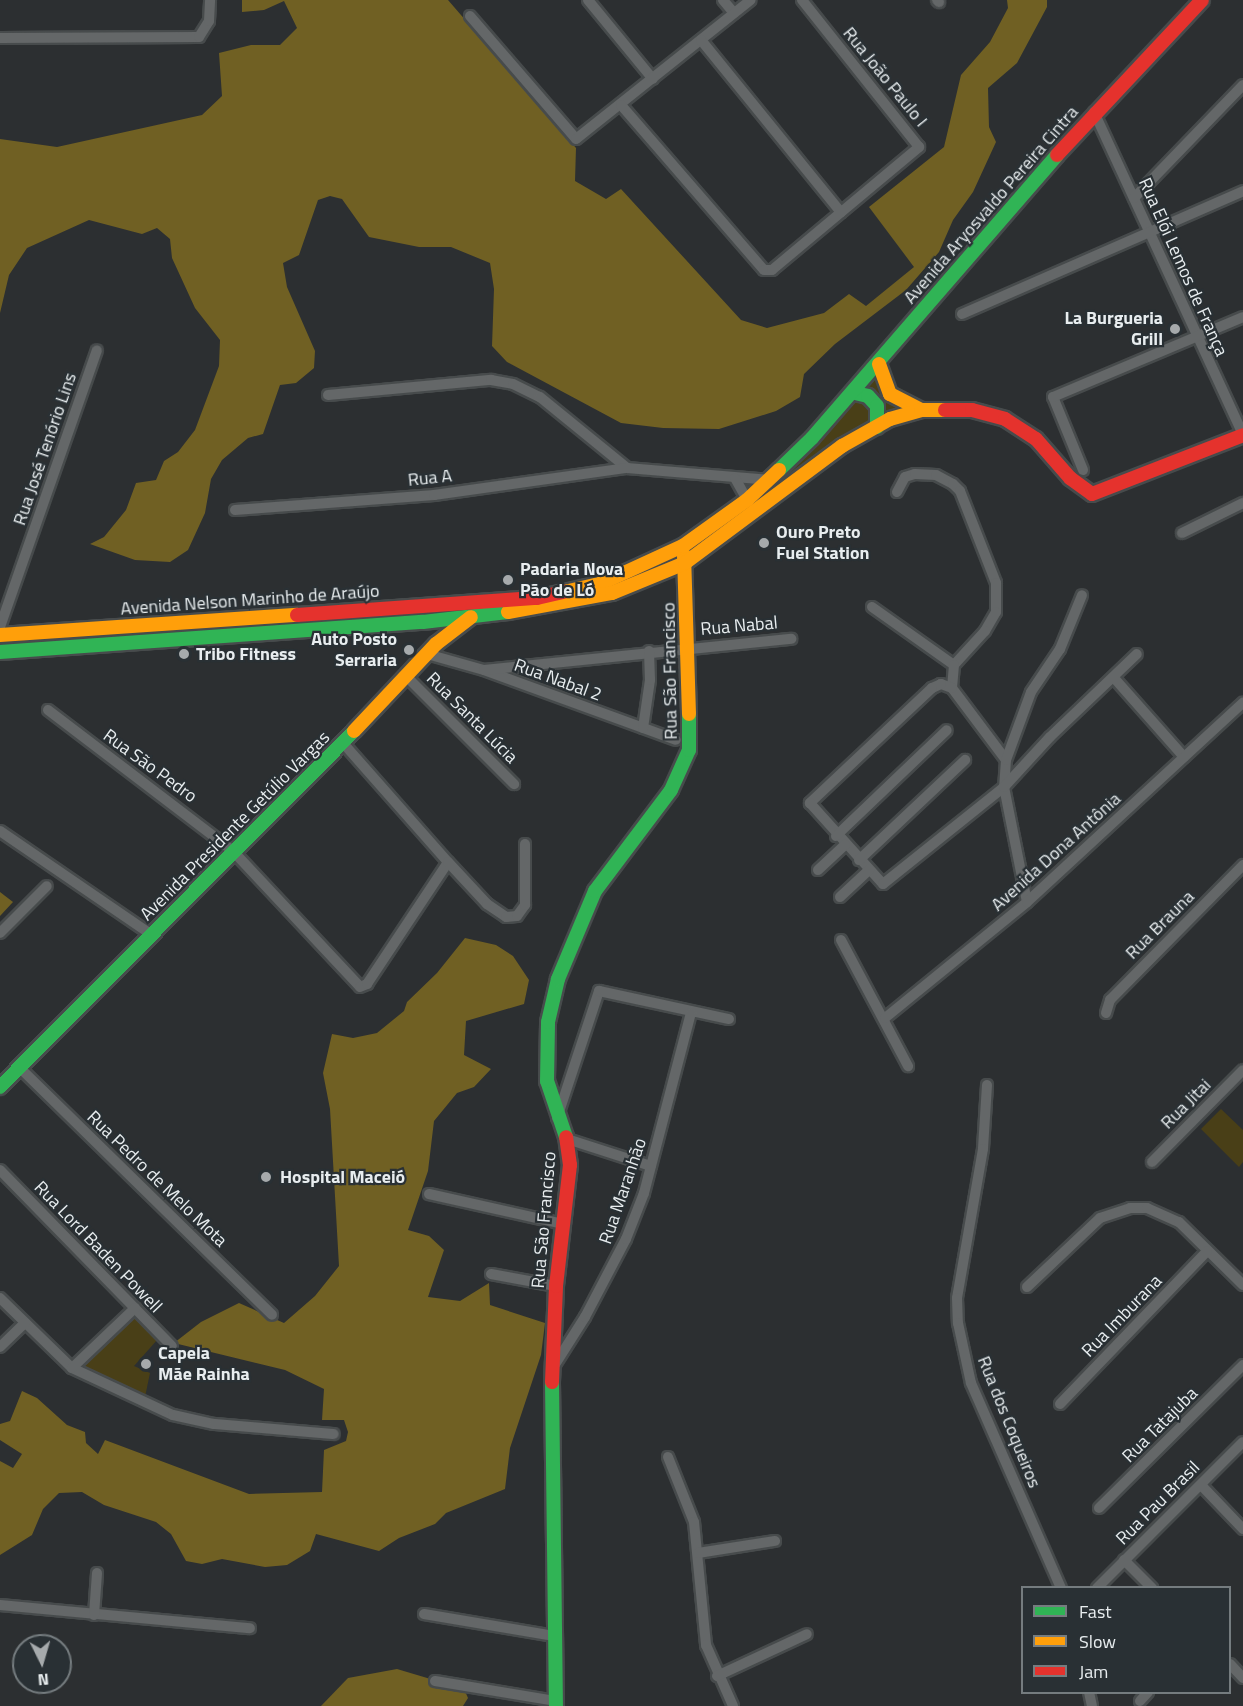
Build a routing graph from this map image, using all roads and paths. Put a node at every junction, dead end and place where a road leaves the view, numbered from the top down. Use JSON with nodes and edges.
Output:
{"nodes":[{"id":1,"x":210,"y":0,"type":"edge"},
{"id":2,"x":588,"y":0,"type":"edge"},
{"id":3,"x":723,"y":0,"type":"edge"},
{"id":4,"x":751,"y":0,"type":"edge"},
{"id":5,"x":802,"y":0,"type":"edge"},
{"id":6,"x":1197,"y":2,"type":"edge"},
{"id":7,"x":734,"y":13,"type":"junction"},
{"id":8,"x":470,"y":16,"type":"dead end"},
{"id":9,"x":0,"y":38,"type":"edge"},
{"id":10,"x":701,"y":40,"type":"junction"},
{"id":11,"x":653,"y":79,"type":"junction"},
{"id":12,"x":1243,"y":85,"type":"edge"},
{"id":13,"x":621,"y":105,"type":"junction"},
{"id":14,"x":1094,"y":112,"type":"junction"},
{"id":15,"x":1243,"y":191,"type":"edge"},
{"id":16,"x":1134,"y":198,"type":"junction"},
{"id":17,"x":842,"y":213,"type":"junction"},
{"id":18,"x":1151,"y":234,"type":"junction"},
{"id":19,"x":962,"y":314,"type":"dead end"},
{"id":20,"x":1243,"y":318,"type":"edge"},
{"id":21,"x":1197,"y":337,"type":"junction"},
{"id":22,"x":97,"y":350,"type":"dead end"},
{"id":23,"x":879,"y":364,"type":"junction"},
{"id":24,"x":855,"y":393,"type":"junction"},
{"id":25,"x":328,"y":395,"type":"dead end"},
{"id":26,"x":921,"y":410,"type":"junction"},
{"id":27,"x":877,"y":427,"type":"junction"},
{"id":28,"x":1243,"y":435,"type":"edge"},
{"id":29,"x":627,"y":468,"type":"junction"},
{"id":30,"x":1083,"y":470,"type":"dead end"},
{"id":31,"x":735,"y":478,"type":"junction"},
{"id":32,"x":770,"y":480,"type":"junction"},
{"id":33,"x":897,"y":492,"type":"dead end"},
{"id":34,"x":747,"y":500,"type":"junction"},
{"id":35,"x":1243,"y":503,"type":"edge"},
{"id":36,"x":235,"y":510,"type":"dead end"},
{"id":37,"x":1182,"y":533,"type":"dead end"},
{"id":38,"x":683,"y":546,"type":"junction"},
{"id":39,"x":685,"y":563,"type":"junction"},
{"id":40,"x":1083,"y":595,"type":"dead end"},
{"id":41,"x":503,"y":602,"type":"junction"},
{"id":42,"x":872,"y":607,"type":"dead end"},
{"id":43,"x":472,"y":616,"type":"junction"},
{"id":44,"x":188,"y":622,"type":"junction"},
{"id":45,"x":423,"y":622,"type":"junction"},
{"id":46,"x":0,"y":627,"type":"edge"},
{"id":47,"x":0,"y":635,"type":"edge"},
{"id":48,"x":187,"y":639,"type":"junction"},
{"id":49,"x":791,"y":639,"type":"dead end"},
{"id":50,"x":690,"y":647,"type":"junction"},
{"id":51,"x":431,"y":649,"type":"junction"},
{"id":52,"x":649,"y":651,"type":"junction"},
{"id":53,"x":0,"y":652,"type":"edge"},
{"id":54,"x":1137,"y":654,"type":"dead end"},
{"id":55,"x":954,"y":664,"type":"junction"},
{"id":56,"x":484,"y":670,"type":"junction"},
{"id":57,"x":406,"y":676,"type":"junction"},
{"id":58,"x":1115,"y":679,"type":"junction"},
{"id":59,"x":952,"y":688,"type":"junction"},
{"id":60,"x":1243,"y":703,"type":"edge"},
{"id":61,"x":48,"y":710,"type":"dead end"},
{"id":62,"x":643,"y":728,"type":"junction"},
{"id":63,"x":947,"y":730,"type":"dead end"},
{"id":64,"x":676,"y":740,"type":"dead end"},
{"id":65,"x":344,"y":743,"type":"junction"},
{"id":66,"x":1185,"y":757,"type":"junction"},
{"id":67,"x":965,"y":760,"type":"dead end"},
{"id":68,"x":1006,"y":760,"type":"junction"},
{"id":69,"x":514,"y":784,"type":"dead end"},
{"id":70,"x":1004,"y":787,"type":"junction"},
{"id":71,"x":0,"y":831,"type":"edge"},
{"id":72,"x":836,"y":836,"type":"junction"},
{"id":73,"x":525,"y":844,"type":"dead end"},
{"id":74,"x":845,"y":845,"type":"junction"},
{"id":75,"x":232,"y":850,"type":"junction"},
{"id":76,"x":859,"y":860,"type":"junction"},
{"id":77,"x":448,"y":862,"type":"junction"},
{"id":78,"x":1243,"y":865,"type":"edge"},
{"id":79,"x":818,"y":870,"type":"dead end"},
{"id":80,"x":869,"y":870,"type":"junction"},
{"id":81,"x":46,"y":886,"type":"dead end"},
{"id":82,"x":840,"y":897,"type":"dead end"},
{"id":83,"x":1027,"y":902,"type":"junction"},
{"id":84,"x":0,"y":933,"type":"edge"},
{"id":85,"x":152,"y":935,"type":"junction"},
{"id":86,"x":841,"y":940,"type":"dead end"},
{"id":87,"x":691,"y":1013,"type":"junction"},
{"id":88,"x":1106,"y":1013,"type":"dead end"},
{"id":89,"x":885,"y":1018,"type":"junction"},
{"id":90,"x":729,"y":1019,"type":"dead end"},
{"id":91,"x":908,"y":1066,"type":"dead end"},
{"id":92,"x":19,"y":1067,"type":"junction"},
{"id":93,"x":1243,"y":1070,"type":"edge"},
{"id":94,"x":2,"y":1081,"type":"edge"},
{"id":95,"x":987,"y":1085,"type":"dead end"},
{"id":96,"x":557,"y":1119,"type":"junction"},
{"id":97,"x":567,"y":1138,"type":"junction"},
{"id":98,"x":1152,"y":1162,"type":"dead end"},
{"id":99,"x":651,"y":1166,"type":"junction"},
{"id":100,"x":0,"y":1170,"type":"edge"},
{"id":101,"x":429,"y":1194,"type":"dead end"},
{"id":102,"x":563,"y":1224,"type":"junction"},
{"id":103,"x":1208,"y":1251,"type":"junction"},
{"id":104,"x":491,"y":1274,"type":"dead end"},
{"id":105,"x":1243,"y":1285,"type":"edge"},
{"id":106,"x":556,"y":1286,"type":"junction"},
{"id":107,"x":1027,"y":1287,"type":"dead end"},
{"id":108,"x":0,"y":1298,"type":"edge"},
{"id":109,"x":135,"y":1308,"type":"junction"},
{"id":110,"x":272,"y":1315,"type":"dead end"},
{"id":111,"x":25,"y":1323,"type":"junction"},
{"id":112,"x":172,"y":1346,"type":"dead end"},
{"id":113,"x":0,"y":1347,"type":"edge"},
{"id":114,"x":1243,"y":1365,"type":"edge"},
{"id":115,"x":554,"y":1366,"type":"junction"},
{"id":116,"x":72,"y":1368,"type":"junction"},
{"id":117,"x":1060,"y":1404,"type":"dead end"},
{"id":118,"x":334,"y":1434,"type":"dead end"},
{"id":119,"x":1243,"y":1442,"type":"edge"},
{"id":120,"x":668,"y":1457,"type":"dead end"},
{"id":121,"x":1200,"y":1485,"type":"junction"},
{"id":122,"x":1100,"y":1508,"type":"dead end"},
{"id":123,"x":1243,"y":1529,"type":"edge"},
{"id":124,"x":775,"y":1541,"type":"dead end"},
{"id":125,"x":698,"y":1553,"type":"junction"},
{"id":126,"x":1124,"y":1560,"type":"junction"},
{"id":127,"x":97,"y":1572,"type":"dead end"},
{"id":128,"x":1061,"y":1586,"type":"edge"},
{"id":129,"x":1098,"y":1586,"type":"edge"},
{"id":130,"x":1151,"y":1586,"type":"edge"},
{"id":131,"x":0,"y":1605,"type":"edge"},
{"id":132,"x":424,"y":1614,"type":"dead end"},
{"id":133,"x":94,"y":1616,"type":"junction"},
{"id":134,"x":250,"y":1628,"type":"dead end"},
{"id":135,"x":807,"y":1634,"type":"dead end"},
{"id":136,"x":554,"y":1636,"type":"junction"},
{"id":137,"x":1231,"y":1665,"type":"edge"},
{"id":138,"x":717,"y":1676,"type":"junction"},
{"id":139,"x":1243,"y":1678,"type":"edge"},
{"id":140,"x":435,"y":1681,"type":"dead end"},
{"id":141,"x":1147,"y":1694,"type":"edge"},
{"id":142,"x":1140,"y":1701,"type":"dead end"},
{"id":143,"x":556,"y":1703,"type":"edge"},
{"id":144,"x":733,"y":1706,"type":"edge"}],
"edges":[{"from":1,"to":9,"type":"street"},
{"from":2,"to":11,"type":"street"},
{"from":3,"to":7,"type":"street"},
{"from":4,"to":7,"type":"street"},
{"from":5,"to":17,"type":"street","name":"Rua João Paulo I"},
{"from":6,"to":14,"type":"main road","name":"Avenida Aryosvaldo Pereira Cintra"},
{"from":7,"to":10,"type":"street"},
{"from":8,"to":13,"type":"street"},
{"from":10,"to":11,"type":"street"},
{"from":10,"to":17,"type":"street"},
{"from":11,"to":13,"type":"street"},
{"from":12,"to":16,"type":"street"},
{"from":13,"to":17,"type":"street"},
{"from":14,"to":16,"type":"street","name":"Rua Elói Lemos de França"},
{"from":14,"to":23,"type":"main road","name":"Avenida Aryosvaldo Pereira Cintra"},
{"from":15,"to":18,"type":"street"},
{"from":16,"to":18,"type":"street","name":"Rua Elói Lemos de França"},
{"from":18,"to":19,"type":"street"},
{"from":18,"to":21,"type":"street","name":"Rua Elói Lemos de França"},
{"from":20,"to":21,"type":"street"},
{"from":21,"to":28,"type":"street","name":"Rua Elói Lemos de França"},
{"from":21,"to":30,"type":"street"},
{"from":22,"to":46,"type":"street","name":"Rua José Tenório Lins"},
{"from":23,"to":24,"type":"main road","name":"Avenida Aryosvaldo Pereira Cintra"},
{"from":23,"to":26,"type":"main road"},
{"from":24,"to":27,"type":"main road"},
{"from":24,"to":32,"type":"main road","name":"Avenida Aryosvaldo Pereira Cintra"},
{"from":25,"to":29,"type":"street"},
{"from":26,"to":27,"type":"main road","name":"Avenida Nelson Marinho de Araújo"},
{"from":26,"to":28,"type":"main road"},
{"from":27,"to":39,"type":"main road","name":"Avenida Nelson Marinho de Araújo"},
{"from":29,"to":31,"type":"street","name":"Rua A"},
{"from":29,"to":36,"type":"street","name":"Rua A"},
{"from":31,"to":32,"type":"street","name":"Rua A"},
{"from":31,"to":34,"type":"street"},
{"from":32,"to":34,"type":"main road","name":"Avenida Aryosvaldo Pereira Cintra"},
{"from":33,"to":55,"type":"street"},
{"from":34,"to":38,"type":"main road","name":"Avenida Aryosvaldo Pereira Cintra"},
{"from":35,"to":37,"type":"street"},
{"from":38,"to":39,"type":"main road","name":"Rua São Francisco"},
{"from":38,"to":41,"type":"main road","name":"Avenida Aryosvaldo Pereira Cintra"},
{"from":39,"to":43,"type":"main road","name":"Avenida Nelson Marinho de Araújo"},
{"from":39,"to":50,"type":"main road","name":"Rua São Francisco"},
{"from":40,"to":68,"type":"street"},
{"from":41,"to":43,"type":"main road","name":"Avenida Presidente Getúlio Vargas"},
{"from":41,"to":44,"type":"main road","name":"Avenida Nelson Marinho de Araújo"},
{"from":42,"to":55,"type":"street"},
{"from":43,"to":45,"type":"main road","name":"Avenida Nelson Marinho de Araújo"},
{"from":43,"to":51,"type":"main road","name":"Avenida Presidente Getúlio Vargas"},
{"from":44,"to":47,"type":"main road","name":"Avenida Nelson Marinho de Araújo"},
{"from":44,"to":48,"type":"main road"},
{"from":45,"to":48,"type":"main road","name":"Avenida Nelson Marinho de Araújo"},
{"from":45,"to":51,"type":"main road"},
{"from":48,"to":53,"type":"main road","name":"Avenida Nelson Marinho de Araújo"},
{"from":49,"to":50,"type":"street","name":"Rua Nabal"},
{"from":50,"to":52,"type":"street","name":"Rua Nabal"},
{"from":50,"to":96,"type":"main road","name":"Rua São Francisco"},
{"from":51,"to":56,"type":"street","name":"Rua Nabal 2"},
{"from":51,"to":57,"type":"main road","name":"Avenida Presidente Getúlio Vargas"},
{"from":52,"to":56,"type":"street","name":"Rua Nabal"},
{"from":52,"to":62,"type":"street"},
{"from":54,"to":58,"type":"street"},
{"from":55,"to":59,"type":"street"},
{"from":56,"to":62,"type":"street","name":"Rua Nabal 2"},
{"from":57,"to":65,"type":"main road","name":"Avenida Presidente Getúlio Vargas"},
{"from":57,"to":69,"type":"street","name":"Rua Santa Lúcia"},
{"from":58,"to":66,"type":"street"},
{"from":58,"to":70,"type":"street"},
{"from":59,"to":68,"type":"street"},
{"from":59,"to":72,"type":"street"},
{"from":60,"to":66,"type":"street","name":"Avenida Dona Antônia"},
{"from":61,"to":75,"type":"street","name":"Rua São Pedro"},
{"from":62,"to":64,"type":"street","name":"Rua Nabal 2"},
{"from":63,"to":72,"type":"street"},
{"from":65,"to":75,"type":"main road","name":"Avenida Presidente Getúlio Vargas"},
{"from":65,"to":77,"type":"street"},
{"from":66,"to":83,"type":"street","name":"Avenida Dona Antônia"},
{"from":67,"to":76,"type":"street"},
{"from":68,"to":70,"type":"street"},
{"from":70,"to":80,"type":"street"},
{"from":70,"to":83,"type":"street"},
{"from":71,"to":85,"type":"street"},
{"from":72,"to":74,"type":"street"},
{"from":73,"to":77,"type":"street"},
{"from":74,"to":76,"type":"street"},
{"from":74,"to":79,"type":"street"},
{"from":75,"to":77,"type":"street","name":"Rua São Pedro"},
{"from":75,"to":85,"type":"main road","name":"Avenida Presidente Getúlio Vargas"},
{"from":76,"to":80,"type":"street"},
{"from":78,"to":88,"type":"street","name":"Rua Brauna"},
{"from":80,"to":82,"type":"street"},
{"from":81,"to":84,"type":"street"},
{"from":83,"to":89,"type":"street","name":"Avenida Dona Antônia"},
{"from":85,"to":92,"type":"main road","name":"Avenida Presidente Getúlio Vargas"},
{"from":86,"to":89,"type":"street"},
{"from":87,"to":90,"type":"street"},
{"from":87,"to":96,"type":"street"},
{"from":87,"to":99,"type":"street","name":"Rua Maranhão"},
{"from":89,"to":91,"type":"street"},
{"from":92,"to":94,"type":"main road","name":"Avenida Presidente Getúlio Vargas"},
{"from":92,"to":110,"type":"street","name":"Rua Pedro de Melo Mota"},
{"from":93,"to":98,"type":"street","name":"Rua Jitai"},
{"from":95,"to":128,"type":"street","name":"Rua dos Coqueiros"},
{"from":96,"to":97,"type":"main road","name":"Rua São Francisco"},
{"from":97,"to":99,"type":"street"},
{"from":97,"to":102,"type":"main road","name":"Rua São Francisco"},
{"from":99,"to":115,"type":"street","name":"Rua Maranhão"},
{"from":100,"to":109,"type":"street","name":"Rua Lord Baden Powell"},
{"from":101,"to":102,"type":"street"},
{"from":102,"to":106,"type":"main road","name":"Rua São Francisco"},
{"from":103,"to":105,"type":"street"},
{"from":103,"to":107,"type":"street"},
{"from":103,"to":117,"type":"street","name":"Rua Imburana"},
{"from":104,"to":106,"type":"street"},
{"from":106,"to":115,"type":"main road","name":"Rua São Francisco"},
{"from":108,"to":111,"type":"street"},
{"from":109,"to":112,"type":"street","name":"Rua Lord Baden Powell"},
{"from":109,"to":116,"type":"street"},
{"from":111,"to":113,"type":"street"},
{"from":111,"to":116,"type":"street"},
{"from":114,"to":122,"type":"street","name":"Rua Tatajuba"},
{"from":115,"to":136,"type":"main road","name":"Rua São Francisco"},
{"from":116,"to":118,"type":"street"},
{"from":119,"to":121,"type":"street","name":"Rua Pau Brasil"},
{"from":120,"to":125,"type":"street"},
{"from":121,"to":123,"type":"street"},
{"from":121,"to":126,"type":"street","name":"Rua Pau Brasil"},
{"from":124,"to":125,"type":"street"},
{"from":125,"to":138,"type":"street"},
{"from":126,"to":129,"type":"street","name":"Rua Pau Brasil"},
{"from":126,"to":130,"type":"street"},
{"from":127,"to":133,"type":"street"},
{"from":131,"to":133,"type":"street"},
{"from":132,"to":136,"type":"street"},
{"from":133,"to":134,"type":"street"},
{"from":135,"to":138,"type":"street"},
{"from":136,"to":143,"type":"main road","name":"Rua São Francisco"},
{"from":137,"to":139,"type":"street"},
{"from":138,"to":144,"type":"street"},
{"from":140,"to":143,"type":"street"},
{"from":141,"to":142,"type":"street"}]}
